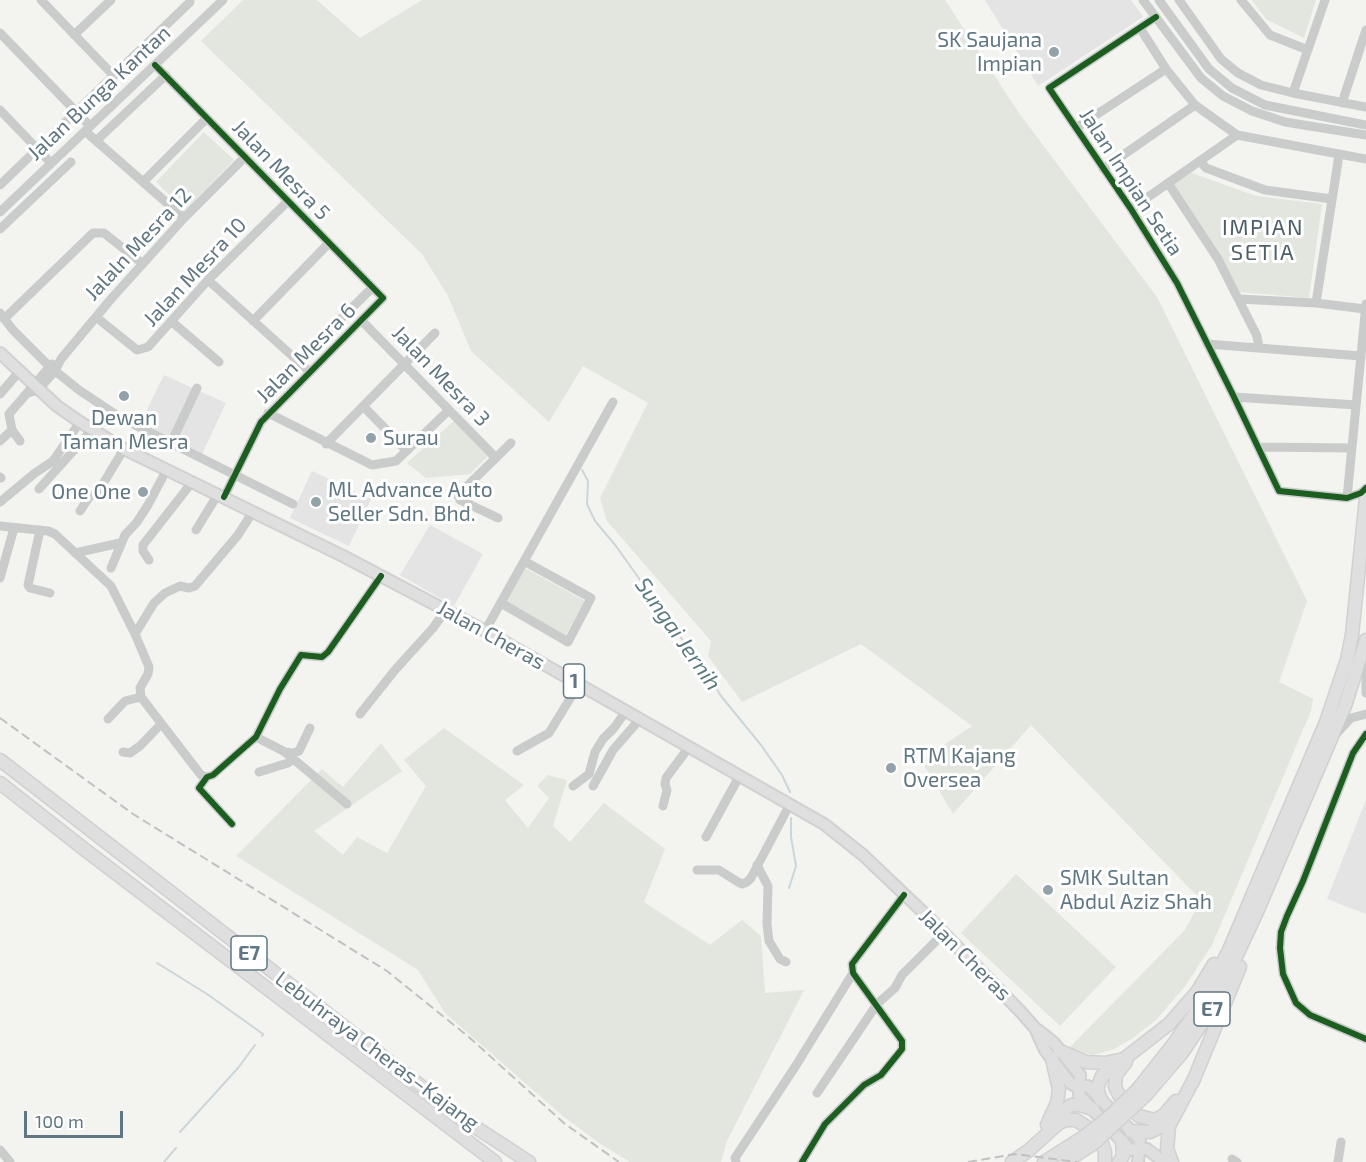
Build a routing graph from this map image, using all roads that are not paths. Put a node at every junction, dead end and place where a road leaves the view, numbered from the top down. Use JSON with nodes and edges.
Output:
{"nodes":[{"id":1,"x":41,"y":0,"type":"edge"},
{"id":2,"x":111,"y":0,"type":"edge"},
{"id":3,"x":223,"y":0,"type":"edge"},
{"id":4,"x":1143,"y":0,"type":"edge"},
{"id":5,"x":1159,"y":0,"type":"edge"},
{"id":6,"x":1179,"y":0,"type":"edge"},
{"id":7,"x":1241,"y":0,"type":"edge"},
{"id":8,"x":1324,"y":0,"type":"edge"},
{"id":9,"x":189,"y":1,"type":"edge"},
{"id":10,"x":205,"y":17,"type":"junction"},
{"id":11,"x":1156,"y":17,"type":"junction"},
{"id":12,"x":1140,"y":28,"type":"junction"},
{"id":13,"x":1366,"y":30,"type":"edge"},
{"id":14,"x":0,"y":33,"type":"edge"},
{"id":15,"x":74,"y":34,"type":"junction"},
{"id":16,"x":9,"y":42,"type":"junction"},
{"id":17,"x":0,"y":50,"type":"edge"},
{"id":18,"x":1195,"y":50,"type":"junction"},
{"id":19,"x":1308,"y":50,"type":"junction"},
{"id":20,"x":1185,"y":57,"type":"junction"},
{"id":21,"x":155,"y":65,"type":"junction"},
{"id":22,"x":1166,"y":69,"type":"junction"},
{"id":23,"x":165,"y":75,"type":"junction"},
{"id":24,"x":114,"y":76,"type":"junction"},
{"id":25,"x":1293,"y":93,"type":"junction"},
{"id":26,"x":1342,"y":103,"type":"junction"},
{"id":27,"x":1195,"y":105,"type":"junction"},
{"id":28,"x":1366,"y":107,"type":"edge"},
{"id":29,"x":0,"y":110,"type":"edge"},
{"id":30,"x":76,"y":112,"type":"junction"},
{"id":31,"x":207,"y":118,"type":"junction"},
{"id":32,"x":1366,"y":125,"type":"edge"},
{"id":33,"x":1076,"y":128,"type":"junction"},
{"id":34,"x":87,"y":129,"type":"junction"},
{"id":35,"x":1237,"y":135,"type":"junction"},
{"id":36,"x":1366,"y":135,"type":"edge"},
{"id":37,"x":96,"y":141,"type":"junction"},
{"id":38,"x":37,"y":150,"type":"junction"},
{"id":39,"x":1340,"y":155,"type":"junction"},
{"id":40,"x":245,"y":157,"type":"junction"},
{"id":41,"x":1366,"y":159,"type":"edge"},
{"id":42,"x":1200,"y":161,"type":"junction"},
{"id":43,"x":71,"y":162,"type":"dead end"},
{"id":44,"x":51,"y":163,"type":"junction"},
{"id":45,"x":1103,"y":168,"type":"junction"},
{"id":46,"x":143,"y":182,"type":"junction"},
{"id":47,"x":1168,"y":183,"type":"junction"},
{"id":48,"x":0,"y":185,"type":"edge"},
{"id":49,"x":1332,"y":199,"type":"junction"},
{"id":50,"x":288,"y":201,"type":"junction"},
{"id":51,"x":1131,"y":209,"type":"junction"},
{"id":52,"x":0,"y":212,"type":"edge"},
{"id":53,"x":184,"y":218,"type":"junction"},
{"id":54,"x":0,"y":229,"type":"edge"},
{"id":55,"x":329,"y":243,"type":"junction"},
{"id":56,"x":143,"y":264,"type":"junction"},
{"id":57,"x":208,"y":280,"type":"junction"},
{"id":58,"x":372,"y":288,"type":"junction"},
{"id":59,"x":383,"y":298,"type":"joint"},
{"id":60,"x":1239,"y":299,"type":"junction"},
{"id":61,"x":1316,"y":303,"type":"junction"},
{"id":62,"x":1366,"y":304,"type":"edge"},
{"id":63,"x":1365,"y":309,"type":"edge"},
{"id":64,"x":2,"y":316,"type":"edge"},
{"id":65,"x":96,"y":317,"type":"junction"},
{"id":66,"x":361,"y":320,"type":"junction"},
{"id":67,"x":171,"y":321,"type":"junction"},
{"id":68,"x":253,"y":321,"type":"junction"},
{"id":69,"x":435,"y":333,"type":"dead end"},
{"id":70,"x":1207,"y":344,"type":"junction"},
{"id":71,"x":1259,"y":348,"type":"junction"},
{"id":72,"x":0,"y":353,"type":"edge"},
{"id":73,"x":1360,"y":356,"type":"junction"},
{"id":74,"x":298,"y":361,"type":"junction"},
{"id":75,"x":219,"y":362,"type":"dead end"},
{"id":76,"x":404,"y":364,"type":"junction"},
{"id":77,"x":52,"y":368,"type":"junction"},
{"id":78,"x":309,"y":371,"type":"junction"},
{"id":79,"x":19,"y":372,"type":"junction"},
{"id":80,"x":196,"y":388,"type":"dead end"},
{"id":81,"x":33,"y":390,"type":"junction"},
{"id":82,"x":0,"y":394,"type":"edge"},
{"id":83,"x":1234,"y":397,"type":"junction"},
{"id":84,"x":613,"y":402,"type":"dead end"},
{"id":85,"x":1356,"y":405,"type":"junction"},
{"id":86,"x":363,"y":406,"type":"junction"},
{"id":87,"x":449,"y":410,"type":"junction"},
{"id":88,"x":268,"y":413,"type":"junction"},
{"id":89,"x":80,"y":423,"type":"junction"},
{"id":90,"x":12,"y":430,"type":"junction"},
{"id":91,"x":92,"y":430,"type":"junction"},
{"id":92,"x":0,"y":441,"type":"edge"},
{"id":93,"x":20,"y":441,"type":"dead end"},
{"id":94,"x":171,"y":442,"type":"junction"},
{"id":95,"x":511,"y":443,"type":"dead end"},
{"id":96,"x":326,"y":444,"type":"junction"},
{"id":97,"x":1258,"y":447,"type":"junction"},
{"id":98,"x":124,"y":448,"type":"junction"},
{"id":99,"x":1352,"y":448,"type":"junction"},
{"id":100,"x":407,"y":451,"type":"junction"},
{"id":101,"x":496,"y":458,"type":"junction"},
{"id":102,"x":167,"y":469,"type":"junction"},
{"id":103,"x":234,"y":476,"type":"junction"},
{"id":104,"x":193,"y":481,"type":"junction"},
{"id":105,"x":1366,"y":488,"type":"edge"},
{"id":106,"x":39,"y":489,"type":"dead end"},
{"id":107,"x":221,"y":496,"type":"junction"},
{"id":108,"x":1347,"y":498,"type":"junction"},
{"id":109,"x":1366,"y":498,"type":"edge"},
{"id":110,"x":0,"y":502,"type":"edge"},
{"id":111,"x":293,"y":504,"type":"dead end"},
{"id":112,"x":80,"y":512,"type":"dead end"},
{"id":113,"x":252,"y":513,"type":"junction"},
{"id":114,"x":1364,"y":514,"type":"junction"},
{"id":115,"x":498,"y":518,"type":"dead end"},
{"id":116,"x":0,"y":526,"type":"edge"},
{"id":117,"x":14,"y":528,"type":"junction"},
{"id":118,"x":40,"y":530,"type":"junction"},
{"id":119,"x":196,"y":530,"type":"dead end"},
{"id":120,"x":120,"y":543,"type":"junction"},
{"id":121,"x":75,"y":553,"type":"junction"},
{"id":122,"x":149,"y":560,"type":"dead end"},
{"id":123,"x":524,"y":561,"type":"junction"},
{"id":124,"x":111,"y":568,"type":"dead end"},
{"id":125,"x":381,"y":576,"type":"junction"},
{"id":126,"x":0,"y":578,"type":"edge"},
{"id":127,"x":50,"y":593,"type":"dead end"},
{"id":128,"x":501,"y":603,"type":"junction"},
{"id":129,"x":446,"y":610,"type":"junction"},
{"id":130,"x":485,"y":631,"type":"junction"},
{"id":131,"x":135,"y":634,"type":"junction"},
{"id":132,"x":1366,"y":640,"type":"edge"},
{"id":133,"x":1366,"y":655,"type":"edge"},
{"id":134,"x":579,"y":684,"type":"junction"},
{"id":135,"x":1366,"y":693,"type":"edge"},
{"id":136,"x":141,"y":697,"type":"junction"},
{"id":137,"x":626,"y":711,"type":"junction"},
{"id":138,"x":360,"y":714,"type":"dead end"},
{"id":139,"x":1366,"y":714,"type":"edge"},
{"id":140,"x":1351,"y":718,"type":"junction"},
{"id":141,"x":108,"y":719,"type":"dead end"},
{"id":142,"x":640,"y":719,"type":"junction"},
{"id":143,"x":161,"y":724,"type":"junction"},
{"id":144,"x":1366,"y":724,"type":"edge"},
{"id":145,"x":310,"y":728,"type":"dead end"},
{"id":146,"x":256,"y":737,"type":"junction"},
{"id":147,"x":1365,"y":737,"type":"edge"},
{"id":148,"x":1329,"y":746,"type":"junction"},
{"id":149,"x":689,"y":747,"type":"junction"},
{"id":150,"x":517,"y":751,"type":"dead end"},
{"id":151,"x":123,"y":752,"type":"dead end"},
{"id":152,"x":289,"y":756,"type":"junction"},
{"id":153,"x":0,"y":760,"type":"edge"},
{"id":154,"x":259,"y":772,"type":"dead end"},
{"id":155,"x":740,"y":775,"type":"junction"},
{"id":156,"x":207,"y":777,"type":"junction"},
{"id":157,"x":0,"y":783,"type":"edge"},
{"id":158,"x":573,"y":786,"type":"dead end"},
{"id":159,"x":593,"y":786,"type":"dead end"},
{"id":160,"x":346,"y":804,"type":"dead end"},
{"id":161,"x":790,"y":804,"type":"junction"},
{"id":162,"x":663,"y":806,"type":"dead end"},
{"id":163,"x":232,"y":824,"type":"dead end"},
{"id":164,"x":706,"y":837,"type":"dead end"},
{"id":165,"x":758,"y":864,"type":"junction"},
{"id":166,"x":1269,"y":868,"type":"junction"},
{"id":167,"x":697,"y":870,"type":"dead end"},
{"id":168,"x":904,"y":895,"type":"junction"},
{"id":169,"x":1251,"y":910,"type":"junction"},
{"id":170,"x":944,"y":933,"type":"junction"},
{"id":171,"x":786,"y":962,"type":"dead end"},
{"id":172,"x":853,"y":974,"type":"junction"},
{"id":173,"x":877,"y":1004,"type":"junction"},
{"id":174,"x":1366,"y":1039,"type":"edge"},
{"id":175,"x":1143,"y":1045,"type":"junction"},
{"id":176,"x":1056,"y":1055,"type":"junction"},
{"id":177,"x":1122,"y":1060,"type":"junction"},
{"id":178,"x":1194,"y":1079,"type":"junction"},
{"id":179,"x":817,"y":1093,"type":"dead end"},
{"id":180,"x":1097,"y":1104,"type":"junction"},
{"id":181,"x":1178,"y":1107,"type":"junction"},
{"id":182,"x":1046,"y":1126,"type":"junction"},
{"id":183,"x":1131,"y":1131,"type":"junction"},
{"id":184,"x":1089,"y":1140,"type":"junction"},
{"id":185,"x":1122,"y":1142,"type":"junction"},
{"id":186,"x":1341,"y":1142,"type":"dead end"},
{"id":187,"x":0,"y":1150,"type":"edge"},
{"id":188,"x":1139,"y":1150,"type":"junction"},
{"id":189,"x":10,"y":1162,"type":"edge"},
{"id":190,"x":495,"y":1162,"type":"edge"},
{"id":191,"x":529,"y":1162,"type":"edge"},
{"id":192,"x":736,"y":1162,"type":"edge"},
{"id":193,"x":802,"y":1162,"type":"edge"},
{"id":194,"x":1011,"y":1162,"type":"edge"},
{"id":195,"x":1044,"y":1162,"type":"edge"},
{"id":196,"x":1065,"y":1162,"type":"edge"},
{"id":197,"x":1105,"y":1162,"type":"edge"},
{"id":198,"x":1119,"y":1162,"type":"edge"},
{"id":199,"x":1138,"y":1162,"type":"edge"},
{"id":200,"x":1164,"y":1162,"type":"edge"},
{"id":201,"x":1172,"y":1162,"type":"edge"},
{"id":202,"x":1338,"y":1162,"type":"edge"}],
"edges":[{"from":1,"to":15,"type":"street"},
{"from":2,"to":15,"type":"street"},
{"from":3,"to":10,"type":"street","name":"Jalan Bunga Kantan"},
{"from":4,"to":11,"type":"street"},
{"from":5,"to":18,"type":"street"},
{"from":6,"to":25,"type":"street"},
{"from":7,"to":19,"type":"street"},
{"from":8,"to":19,"type":"street"},
{"from":9,"to":10,"type":"street"},
{"from":9,"to":24,"type":"street"},
{"from":10,"to":21,"type":"street","name":"Jalan Bunga Kantan"},
{"from":11,"to":12,"type":"street","name":"Jalan Impian Setia"},
{"from":11,"to":20,"type":"street"},
{"from":12,"to":22,"type":"street"},
{"from":12,"to":33,"type":"street","name":"Jalan Impian Setia"},
{"from":13,"to":26,"type":"street"},
{"from":14,"to":16,"type":"street"},
{"from":15,"to":24,"type":"street"},
{"from":16,"to":17,"type":"street"},
{"from":16,"to":30,"type":"street"},
{"from":18,"to":20,"type":"street"},
{"from":18,"to":32,"type":"street"},
{"from":19,"to":25,"type":"street"},
{"from":20,"to":36,"type":"street"},
{"from":21,"to":23,"type":"street","name":"Jalan Mesra 5"},
{"from":21,"to":34,"type":"street","name":"Jalan Bunga Kantan"},
{"from":22,"to":27,"type":"street"},
{"from":22,"to":33,"type":"street"},
{"from":23,"to":31,"type":"street","name":"Jalan Mesra 5"},
{"from":23,"to":37,"type":"street"},
{"from":24,"to":30,"type":"street"},
{"from":25,"to":26,"type":"street"},
{"from":26,"to":28,"type":"street"},
{"from":27,"to":35,"type":"street"},
{"from":27,"to":45,"type":"street"},
{"from":29,"to":38,"type":"street"},
{"from":30,"to":34,"type":"street"},
{"from":30,"to":38,"type":"street"},
{"from":31,"to":40,"type":"street","name":"Jalan Mesra 5"},
{"from":31,"to":46,"type":"street"},
{"from":33,"to":45,"type":"street","name":"Jalan Impian Setia"},
{"from":34,"to":37,"type":"street"},
{"from":34,"to":44,"type":"street","name":"Jalan Bunga Kantan"},
{"from":35,"to":39,"type":"street"},
{"from":35,"to":42,"type":"street"},
{"from":37,"to":46,"type":"street"},
{"from":38,"to":44,"type":"street"},
{"from":38,"to":48,"type":"street"},
{"from":39,"to":41,"type":"street"},
{"from":39,"to":49,"type":"street"},
{"from":40,"to":50,"type":"street","name":"Jalan Mesra 5"},
{"from":40,"to":53,"type":"street","name":"Jalaln Mesra 12"},
{"from":42,"to":47,"type":"street"},
{"from":42,"to":49,"type":"street"},
{"from":43,"to":54,"type":"street"},
{"from":44,"to":52,"type":"street","name":"Jalan Bunga Kantan"},
{"from":45,"to":51,"type":"street","name":"Jalan Impian Setia"},
{"from":46,"to":53,"type":"street"},
{"from":47,"to":51,"type":"street"},
{"from":47,"to":60,"type":"street"},
{"from":49,"to":61,"type":"street"},
{"from":50,"to":55,"type":"street","name":"Jalan Mesra 5"},
{"from":50,"to":57,"type":"street","name":"Jalan Mesra 10"},
{"from":51,"to":70,"type":"street","name":"Jalan Impian Setia"},
{"from":53,"to":56,"type":"street","name":"Jalaln Mesra 12"},
{"from":55,"to":58,"type":"street","name":"Jalan Mesra 5"},
{"from":55,"to":68,"type":"street"},
{"from":56,"to":64,"type":"street"},
{"from":56,"to":65,"type":"street","name":"Jalaln Mesra 12"},
{"from":57,"to":67,"type":"street","name":"Jalan Mesra 10"},
{"from":57,"to":68,"type":"street"},
{"from":58,"to":59,"type":"street","name":"Jalan Mesra 5"},
{"from":58,"to":74,"type":"street"},
{"from":59,"to":66,"type":"street","name":"Jalan Mesra 6"},
{"from":60,"to":61,"type":"street"},
{"from":60,"to":71,"type":"street"},
{"from":61,"to":63,"type":"street"},
{"from":62,"to":63,"type":"street"},
{"from":63,"to":73,"type":"street"},
{"from":64,"to":77,"type":"street"},
{"from":65,"to":67,"type":"street","name":"Jalan Mesra 10"},
{"from":65,"to":77,"type":"street","name":"Jalaln Mesra 12"},
{"from":66,"to":76,"type":"street","name":"Jalan Mesra 3"},
{"from":66,"to":78,"type":"street","name":"Jalan Mesra 6"},
{"from":67,"to":75,"type":"street"},
{"from":68,"to":74,"type":"street"},
{"from":69,"to":76,"type":"street"},
{"from":70,"to":71,"type":"street"},
{"from":70,"to":83,"type":"street","name":"Jalan Impian Setia"},
{"from":71,"to":73,"type":"street"},
{"from":72,"to":79,"type":"main road","name":"Jalan Cheras","number":"1"},
{"from":73,"to":85,"type":"street"},
{"from":74,"to":78,"type":"street"},
{"from":76,"to":86,"type":"street"},
{"from":76,"to":87,"type":"street","name":"Jalan Mesra 3"},
{"from":77,"to":81,"type":"street","name":"Jalaln Mesra 12"},
{"from":77,"to":94,"type":"street"},
{"from":78,"to":88,"type":"street","name":"Jalan Mesra 6"},
{"from":79,"to":81,"type":"main road","name":"Jalan Cheras","number":"1"},
{"from":79,"to":82,"type":"street"},
{"from":80,"to":94,"type":"street"},
{"from":81,"to":89,"type":"main road","name":"Jalan Cheras","number":"1"},
{"from":81,"to":90,"type":"street","name":"Jalaln Mesra 12"},
{"from":83,"to":85,"type":"street"},
{"from":83,"to":97,"type":"street","name":"Jalan Impian Setia"},
{"from":84,"to":123,"type":"street"},
{"from":85,"to":99,"type":"street"},
{"from":86,"to":96,"type":"street"},
{"from":86,"to":100,"type":"street"},
{"from":87,"to":100,"type":"street"},
{"from":87,"to":101,"type":"street","name":"Jalan Mesra 3"},
{"from":88,"to":96,"type":"street"},
{"from":88,"to":103,"type":"street","name":"Jalan Mesra 6"},
{"from":89,"to":91,"type":"main road","name":"Jalan Cheras","number":"1"},
{"from":89,"to":110,"type":"street"},
{"from":90,"to":92,"type":"street"},
{"from":90,"to":93,"type":"street"},
{"from":91,"to":98,"type":"main road","name":"Jalan Cheras","number":"1"},
{"from":91,"to":106,"type":"street"},
{"from":94,"to":103,"type":"street"},
{"from":95,"to":101,"type":"street"},
{"from":96,"to":100,"type":"street"},
{"from":97,"to":99,"type":"street"},
{"from":97,"to":108,"type":"street","name":"Jalan Impian Setia"},
{"from":98,"to":102,"type":"main road","name":"Jalan Cheras","number":"1"},
{"from":98,"to":112,"type":"street"},
{"from":99,"to":108,"type":"street"},
{"from":101,"to":115,"type":"street"},
{"from":102,"to":104,"type":"main road","name":"Jalan Cheras","number":"1"},
{"from":102,"to":120,"type":"street"},
{"from":103,"to":107,"type":"street","name":"Jalan Mesra 6"},
{"from":103,"to":111,"type":"street"},
{"from":104,"to":107,"type":"main road","name":"Jalan Cheras","number":"1"},
{"from":104,"to":122,"type":"street"},
{"from":105,"to":108,"type":"street"},
{"from":107,"to":113,"type":"main road","name":"Jalan Cheras","number":"1"},
{"from":107,"to":119,"type":"street","name":"Jalan Mesra 6"},
{"from":108,"to":114,"type":"street"},
{"from":109,"to":114,"type":"highway"},
{"from":113,"to":125,"type":"main road","name":"Jalan Cheras","number":"1"},
{"from":113,"to":131,"type":"street"},
{"from":114,"to":166,"type":"highway"},
{"from":116,"to":117,"type":"street"},
{"from":117,"to":118,"type":"street"},
{"from":117,"to":126,"type":"street"},
{"from":118,"to":121,"type":"street"},
{"from":118,"to":127,"type":"street"},
{"from":120,"to":121,"type":"street"},
{"from":120,"to":124,"type":"street"},
{"from":121,"to":131,"type":"street"},
{"from":123,"to":128,"type":"street"},
{"from":123,"to":128,"type":"street"},
{"from":125,"to":129,"type":"main road","name":"Jalan Cheras","number":"1"},
{"from":125,"to":146,"type":"street"},
{"from":128,"to":130,"type":"street"},
{"from":129,"to":130,"type":"main road","name":"Jalan Cheras","number":"1"},
{"from":129,"to":138,"type":"street"},
{"from":130,"to":134,"type":"main road","name":"Jalan Cheras","number":"1"},
{"from":131,"to":136,"type":"street"},
{"from":132,"to":148,"type":"highway"},
{"from":133,"to":135,"type":"street"},
{"from":134,"to":137,"type":"main road","name":"Jalan Cheras","number":"1"},
{"from":134,"to":150,"type":"street"},
{"from":136,"to":141,"type":"street"},
{"from":136,"to":143,"type":"street"},
{"from":137,"to":142,"type":"main road","name":"Jalan Cheras","number":"1"},
{"from":137,"to":158,"type":"street"},
{"from":139,"to":140,"type":"street"},
{"from":140,"to":144,"type":"street"},
{"from":140,"to":148,"type":"street"},
{"from":142,"to":149,"type":"main road","name":"Jalan Cheras","number":"1"},
{"from":142,"to":159,"type":"street"},
{"from":143,"to":151,"type":"street"},
{"from":143,"to":156,"type":"street"},
{"from":145,"to":152,"type":"street"},
{"from":146,"to":152,"type":"street"},
{"from":146,"to":156,"type":"street"},
{"from":147,"to":174,"type":"street"},
{"from":148,"to":166,"type":"highway"},
{"from":149,"to":155,"type":"main road","name":"Jalan Cheras","number":"1"},
{"from":149,"to":162,"type":"street"},
{"from":152,"to":154,"type":"street"},
{"from":152,"to":160,"type":"street"},
{"from":153,"to":191,"type":"highway","name":"Lebuhraya Cheras–Kajang","number":"E7"},
{"from":155,"to":161,"type":"main road","name":"Jalan Cheras","number":"1"},
{"from":155,"to":164,"type":"street"},
{"from":156,"to":163,"type":"street"},
{"from":157,"to":190,"type":"highway","name":"Lebuhraya Cheras–Kajang","number":"E7"},
{"from":161,"to":165,"type":"street"},
{"from":161,"to":168,"type":"main road","name":"Jalan Cheras","number":"1"},
{"from":165,"to":167,"type":"street"},
{"from":165,"to":171,"type":"street"},
{"from":166,"to":169,"type":"highway","number":"E7"},
{"from":168,"to":170,"type":"main road","name":"Jalan Cheras","number":"1"},
{"from":168,"to":172,"type":"street"},
{"from":169,"to":175,"type":"highway"},
{"from":169,"to":178,"type":"highway"},
{"from":169,"to":184,"type":"highway","number":"E7","bridge":true},
{"from":170,"to":173,"type":"street"},
{"from":170,"to":176,"type":"main road","name":"Jalan Cheras","number":"1"},
{"from":172,"to":173,"type":"street"},
{"from":172,"to":192,"type":"street"},
{"from":173,"to":179,"type":"street"},
{"from":173,"to":193,"type":"street"},
{"from":175,"to":177,"type":"highway"},
{"from":175,"to":178,"type":"highway"},
{"from":176,"to":177,"type":"highway"},
{"from":176,"to":180,"type":"main road","name":"Jalan Cheras","number":"1"},
{"from":176,"to":182,"type":"highway"},
{"from":177,"to":180,"type":"highway"},
{"from":178,"to":181,"type":"highway"},
{"from":180,"to":182,"type":"highway"},
{"from":180,"to":183,"type":"main road","name":"Jalan Cheras","number":"1"},
{"from":180,"to":185,"type":"main road","name":"Jalan Cheras","number":"1"},
{"from":181,"to":183,"type":"highway"},
{"from":181,"to":201,"type":"highway"},
{"from":182,"to":194,"type":"highway"},
{"from":183,"to":188,"type":"main road","name":"Jalan Cheras","number":"1"},
{"from":184,"to":195,"type":"highway","number":"E7"},
{"from":184,"to":196,"type":"highway","number":"E7"},
{"from":185,"to":188,"type":"main road","name":"Jalan Cheras","number":"1"},
{"from":185,"to":198,"type":"highway"},
{"from":186,"to":202,"type":"street"},
{"from":187,"to":189,"type":"street"},
{"from":188,"to":199,"type":"main road","name":"Jalan Cheras","number":"1"},
{"from":188,"to":200,"type":"main road","name":"Jalan Cheras","number":"1"},
{"from":194,"to":197,"type":"highway"}]}
